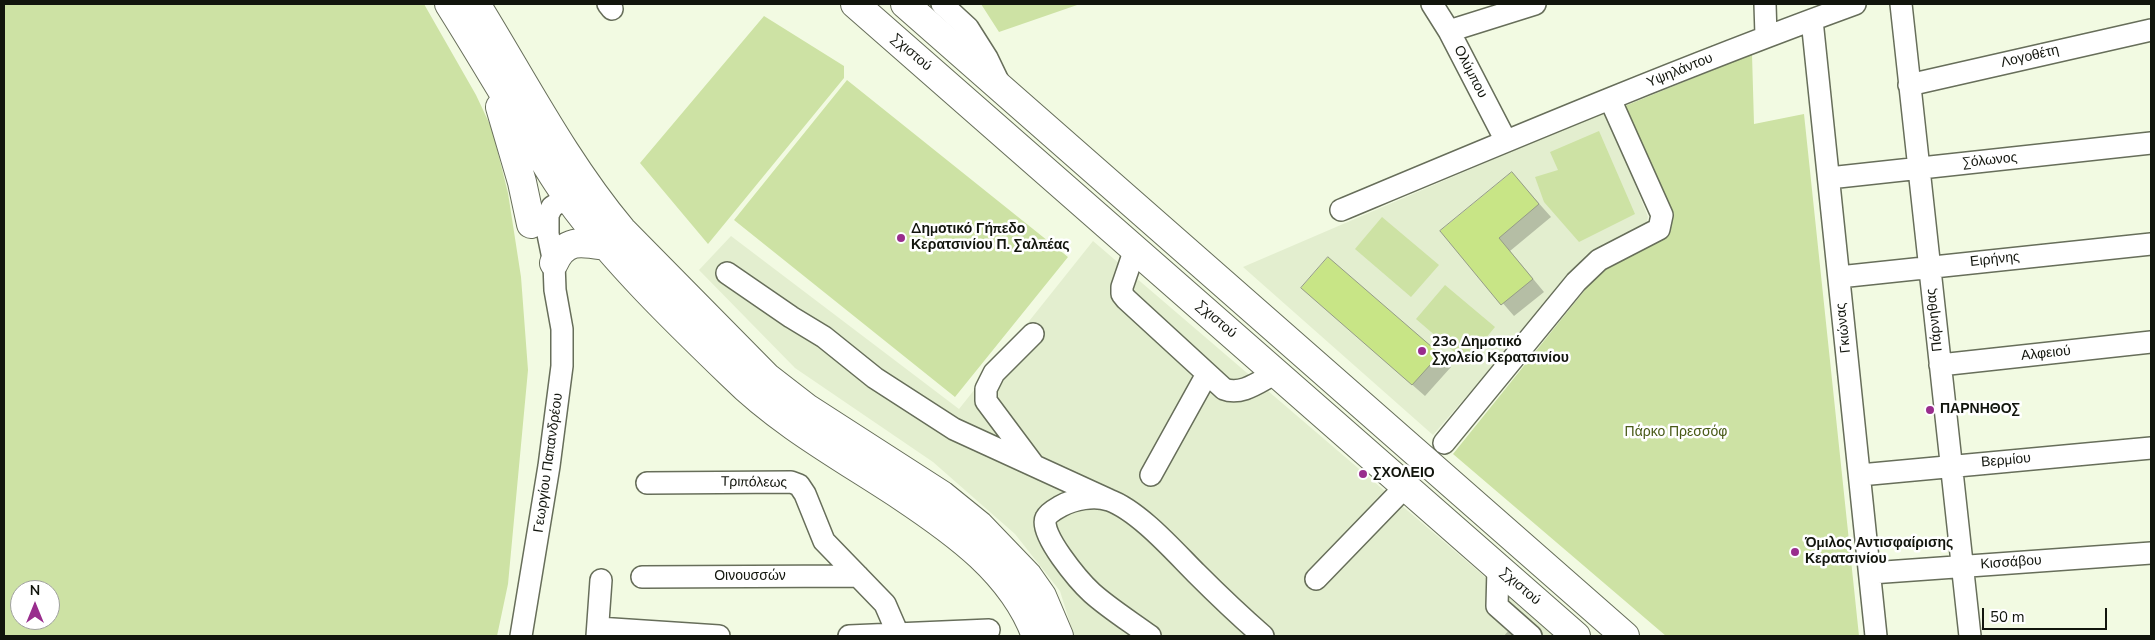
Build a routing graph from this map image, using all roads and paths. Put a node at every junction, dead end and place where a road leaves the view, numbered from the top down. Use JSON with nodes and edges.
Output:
{"nodes":[{"id":1,"x":449,"y":4,"type":"edge"},
{"id":2,"x":476,"y":4,"type":"edge"},
{"id":3,"x":855,"y":4,"type":"edge"},
{"id":4,"x":905,"y":4,"type":"edge"},
{"id":5,"x":942,"y":4,"type":"edge"},
{"id":6,"x":1432,"y":4,"type":"edge"},
{"id":7,"x":1535,"y":4,"type":"edge"},
{"id":8,"x":1765,"y":4,"type":"edge"},
{"id":9,"x":1856,"y":4,"type":"edge"},
{"id":10,"x":1901,"y":4,"type":"edge"},
{"id":11,"x":1812,"y":20,"type":"junction"},
{"id":12,"x":2151,"y":30,"type":"edge"},
{"id":13,"x":1449,"y":31,"type":"junction"},
{"id":14,"x":1766,"y":36,"type":"junction"},
{"id":15,"x":487,"y":65,"type":"junction"},
{"id":16,"x":1909,"y":84,"type":"junction"},
{"id":17,"x":1002,"y":90,"type":"junction"},
{"id":18,"x":1610,"y":99,"type":"junction"},
{"id":19,"x":1506,"y":141,"type":"junction"},
{"id":20,"x":2151,"y":143,"type":"edge"},
{"id":21,"x":1919,"y":168,"type":"junction"},
{"id":22,"x":549,"y":169,"type":"junction"},
{"id":23,"x":1829,"y":178,"type":"junction"},
{"id":24,"x":567,"y":197,"type":"junction"},
{"id":25,"x":1341,"y":210,"type":"dead end"},
{"id":26,"x":531,"y":224,"type":"junction"},
{"id":27,"x":2151,"y":244,"type":"edge"},
{"id":28,"x":605,"y":246,"type":"junction"},
{"id":29,"x":1135,"y":249,"type":"junction"},
{"id":30,"x":1930,"y":267,"type":"junction"},
{"id":31,"x":727,"y":273,"type":"dead end"},
{"id":32,"x":555,"y":276,"type":"junction"},
{"id":33,"x":1839,"y":276,"type":"junction"},
{"id":34,"x":1033,"y":334,"type":"dead end"},
{"id":35,"x":2151,"y":342,"type":"edge"},
{"id":36,"x":1940,"y":365,"type":"junction"},
{"id":37,"x":1276,"y":373,"type":"junction"},
{"id":38,"x":1207,"y":374,"type":"junction"},
{"id":39,"x":1444,"y":443,"type":"dead end"},
{"id":40,"x":2151,"y":448,"type":"edge"},
{"id":41,"x":1033,"y":464,"type":"junction"},
{"id":42,"x":1952,"y":466,"type":"junction"},
{"id":43,"x":1151,"y":474,"type":"dead end"},
{"id":44,"x":1860,"y":475,"type":"junction"},
{"id":45,"x":647,"y":483,"type":"dead end"},
{"id":46,"x":1405,"y":487,"type":"junction"},
{"id":47,"x":1109,"y":500,"type":"junction"},
{"id":48,"x":2151,"y":553,"type":"edge"},
{"id":49,"x":1962,"y":567,"type":"junction"},
{"id":50,"x":1498,"y":568,"type":"junction"},
{"id":51,"x":1871,"y":573,"type":"junction"},
{"id":52,"x":858,"y":576,"type":"junction"},
{"id":53,"x":642,"y":577,"type":"dead end"},
{"id":54,"x":1316,"y":579,"type":"dead end"},
{"id":55,"x":601,"y":580,"type":"dead end"},
{"id":56,"x":989,"y":630,"type":"dead end"},
{"id":57,"x":597,"y":632,"type":"edge"},
{"id":58,"x":898,"y":634,"type":"junction"},
{"id":59,"x":935,"y":635,"type":"edge"},
{"id":60,"x":521,"y":636,"type":"edge"},
{"id":61,"x":719,"y":636,"type":"edge"},
{"id":62,"x":849,"y":636,"type":"edge"},
{"id":63,"x":1036,"y":636,"type":"edge"},
{"id":64,"x":1059,"y":636,"type":"edge"},
{"id":65,"x":1150,"y":636,"type":"edge"},
{"id":66,"x":1262,"y":636,"type":"edge"},
{"id":67,"x":1531,"y":636,"type":"edge"},
{"id":68,"x":1576,"y":636,"type":"edge"},
{"id":69,"x":1624,"y":636,"type":"edge"},
{"id":70,"x":1876,"y":636,"type":"edge"},
{"id":71,"x":1970,"y":636,"type":"edge"}],
"edges":[{"from":1,"to":15,"type":"main road"},
{"from":2,"to":64,"type":"main road"},
{"from":3,"to":29,"type":"main road","name":"Σχιστού"},
{"from":4,"to":17,"type":"main road"},
{"from":5,"to":17,"type":"street"},
{"from":6,"to":13,"type":"street","name":"Ολύμπου"},
{"from":7,"to":13,"type":"street"},
{"from":8,"to":14,"type":"street"},
{"from":9,"to":11,"type":"street","name":"Υψηλάντου"},
{"from":10,"to":16,"type":"street","name":"Πάρνηθας"},
{"from":11,"to":14,"type":"street","name":"Υψηλάντου"},
{"from":11,"to":23,"type":"street","name":"Γκιώνας"},
{"from":12,"to":16,"type":"street","name":"Λογοθέτη"},
{"from":13,"to":19,"type":"street","name":"Ολύμπου"},
{"from":14,"to":18,"type":"street","name":"Υψηλάντου"},
{"from":15,"to":22,"type":"main road"},
{"from":15,"to":26,"type":"main road"},
{"from":16,"to":21,"type":"street","name":"Πάρνηθας"},
{"from":17,"to":69,"type":"main road"},
{"from":18,"to":19,"type":"street","name":"Υψηλάντου"},
{"from":18,"to":39,"type":"street"},
{"from":19,"to":25,"type":"street","name":"Υψηλάντου"},
{"from":20,"to":21,"type":"street","name":"Σόλωνος"},
{"from":21,"to":23,"type":"street","name":"Σόλωνος"},
{"from":21,"to":30,"type":"street","name":"Πάρνηθας"},
{"from":22,"to":24,"type":"main road"},
{"from":22,"to":26,"type":"street","name":"Γεωργίου Παπανδρέου"},
{"from":23,"to":33,"type":"street","name":"Γκιώνας"},
{"from":24,"to":28,"type":"main road"},
{"from":24,"to":32,"type":"street","name":"Γεωργίου Παπανδρέου"},
{"from":26,"to":32,"type":"street","name":"Γεωργίου Παπανδρέου"},
{"from":27,"to":30,"type":"street","name":"Ειρήνης"},
{"from":28,"to":32,"type":"main road"},
{"from":28,"to":63,"type":"main road"},
{"from":29,"to":37,"type":"main road","name":"Σχιστού"},
{"from":29,"to":38,"type":"street"},
{"from":30,"to":33,"type":"street","name":"Ειρήνης"},
{"from":30,"to":36,"type":"street","name":"Πάρνηθας"},
{"from":31,"to":41,"type":"street"},
{"from":32,"to":60,"type":"street","name":"Γεωργίου Παπανδρέου"},
{"from":33,"to":44,"type":"street","name":"Γκιώνας"},
{"from":34,"to":41,"type":"street"},
{"from":35,"to":36,"type":"street","name":"Αλφειού"},
{"from":36,"to":42,"type":"street","name":"Πάρνηθας"},
{"from":37,"to":38,"type":"street"},
{"from":37,"to":46,"type":"main road","name":"Σχιστού"},
{"from":38,"to":43,"type":"street"},
{"from":40,"to":42,"type":"street","name":"Βερμίου"},
{"from":41,"to":47,"type":"street"},
{"from":42,"to":44,"type":"street","name":"Βερμίου"},
{"from":42,"to":49,"type":"street","name":"Πάρνηθας"},
{"from":44,"to":51,"type":"street","name":"Γκιώνας"},
{"from":45,"to":52,"type":"street","name":"Τριπόλεως"},
{"from":46,"to":50,"type":"main road","name":"Σχιστού"},
{"from":46,"to":54,"type":"street"},
{"from":47,"to":65,"type":"street"},
{"from":47,"to":66,"type":"street"},
{"from":48,"to":49,"type":"street","name":"Κισσάβου"},
{"from":49,"to":51,"type":"street","name":"Κισσάβου"},
{"from":49,"to":71,"type":"street","name":"Πάρνηθας"},
{"from":50,"to":67,"type":"street"},
{"from":50,"to":68,"type":"main road","name":"Σχιστού"},
{"from":51,"to":70,"type":"street","name":"Γκιώνας"},
{"from":52,"to":53,"type":"street","name":"Οινουσσών"},
{"from":52,"to":58,"type":"street","name":"Τριπόλεως"},
{"from":55,"to":57,"type":"street"},
{"from":56,"to":59,"type":"street"},
{"from":57,"to":61,"type":"street"},
{"from":58,"to":59,"type":"street"},
{"from":58,"to":62,"type":"street"}]}
